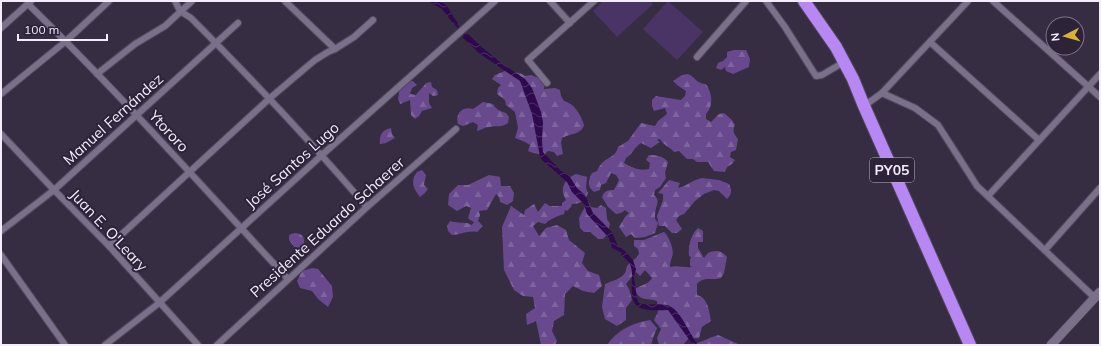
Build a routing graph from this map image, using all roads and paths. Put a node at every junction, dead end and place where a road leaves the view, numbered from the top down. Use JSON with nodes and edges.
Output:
{"nodes":[{"id":1,"x":108,"y":1,"type":"edge"},
{"id":2,"x":175,"y":1,"type":"edge"},
{"id":3,"x":192,"y":1,"type":"edge"},
{"id":4,"x":285,"y":1,"type":"edge"},
{"id":5,"x":495,"y":1,"type":"edge"},
{"id":6,"x":550,"y":1,"type":"edge"},
{"id":7,"x":594,"y":1,"type":"edge"},
{"id":8,"x":746,"y":1,"type":"edge"},
{"id":9,"x":766,"y":1,"type":"edge"},
{"id":10,"x":804,"y":1,"type":"edge"},
{"id":11,"x":968,"y":1,"type":"edge"},
{"id":12,"x":993,"y":1,"type":"edge"},
{"id":13,"x":29,"y":2,"type":"edge"},
{"id":14,"x":180,"y":11,"type":"junction"},
{"id":15,"x":373,"y":20,"type":"dead end"},
{"id":16,"x":238,"y":23,"type":"dead end"},
{"id":17,"x":570,"y":23,"type":"junction"},
{"id":18,"x":1,"y":28,"type":"edge"},
{"id":19,"x":66,"y":41,"type":"junction"},
{"id":20,"x":930,"y":42,"type":"junction"},
{"id":21,"x":216,"y":43,"type":"junction"},
{"id":22,"x":335,"y":49,"type":"junction"},
{"id":23,"x":697,"y":57,"type":"dead end"},
{"id":24,"x":844,"y":62,"type":"junction"},
{"id":25,"x":97,"y":74,"type":"junction"},
{"id":26,"x":1100,"y":74,"type":"edge"},
{"id":27,"x":548,"y":83,"type":"dead end"},
{"id":28,"x":1088,"y":87,"type":"junction"},
{"id":29,"x":882,"y":93,"type":"junction"},
{"id":30,"x":1,"y":94,"type":"edge"},
{"id":31,"x":1100,"y":97,"type":"edge"},
{"id":32,"x":270,"y":98,"type":"junction"},
{"id":33,"x":864,"y":106,"type":"junction"},
{"id":34,"x":137,"y":115,"type":"junction"},
{"id":35,"x":456,"y":129,"type":"dead end"},
{"id":36,"x":1,"y":134,"type":"edge"},
{"id":37,"x":1039,"y":140,"type":"junction"},
{"id":38,"x":322,"y":155,"type":"junction"},
{"id":39,"x":190,"y":173,"type":"junction"},
{"id":40,"x":1100,"y":188,"type":"edge"},
{"id":41,"x":54,"y":190,"type":"junction"},
{"id":42,"x":988,"y":196,"type":"junction"},
{"id":43,"x":367,"y":207,"type":"junction"},
{"id":44,"x":241,"y":229,"type":"junction"},
{"id":45,"x":1,"y":231,"type":"edge"},
{"id":46,"x":109,"y":246,"type":"junction"},
{"id":47,"x":1045,"y":250,"type":"junction"},
{"id":48,"x":1,"y":255,"type":"edge"},
{"id":49,"x":288,"y":280,"type":"junction"},
{"id":50,"x":1097,"y":295,"type":"edge"},
{"id":51,"x":159,"y":303,"type":"junction"},
{"id":52,"x":65,"y":345,"type":"edge"},
{"id":53,"x":105,"y":345,"type":"edge"},
{"id":54,"x":198,"y":345,"type":"edge"},
{"id":55,"x":217,"y":345,"type":"edge"},
{"id":56,"x":970,"y":345,"type":"edge"},
{"id":57,"x":1051,"y":345,"type":"edge"}],
"edges":[{"from":1,"to":19,"type":"street"},
{"from":2,"to":14,"type":"street"},
{"from":3,"to":14,"type":"street"},
{"from":4,"to":22,"type":"street"},
{"from":5,"to":38,"type":"street","name":"José Santos Lugo"},
{"from":6,"to":17,"type":"street"},
{"from":7,"to":17,"type":"street"},
{"from":8,"to":23,"type":"street"},
{"from":9,"to":24,"type":"street"},
{"from":10,"to":24,"type":"highway","number":"PY05"},
{"from":11,"to":20,"type":"street"},
{"from":12,"to":28,"type":"street"},
{"from":13,"to":18,"type":"street"},
{"from":13,"to":19,"type":"street","name":"Ytororo"},
{"from":14,"to":21,"type":"street"},
{"from":14,"to":25,"type":"street"},
{"from":15,"to":22,"type":"street"},
{"from":16,"to":21,"type":"street","name":"Manuel Fernández"},
{"from":17,"to":27,"type":"street"},
{"from":19,"to":25,"type":"street","name":"Ytororo"},
{"from":19,"to":30,"type":"street"},
{"from":20,"to":29,"type":"street"},
{"from":20,"to":37,"type":"street"},
{"from":21,"to":32,"type":"street"},
{"from":21,"to":34,"type":"street","name":"Manuel Fernández"},
{"from":22,"to":32,"type":"street"},
{"from":24,"to":33,"type":"highway","number":"PY05"},
{"from":25,"to":34,"type":"street","name":"Ytororo"},
{"from":26,"to":28,"type":"street"},
{"from":28,"to":31,"type":"street"},
{"from":28,"to":37,"type":"street"},
{"from":29,"to":33,"type":"street"},
{"from":29,"to":42,"type":"street"},
{"from":32,"to":38,"type":"street"},
{"from":32,"to":39,"type":"street"},
{"from":33,"to":56,"type":"highway","number":"PY05"},
{"from":34,"to":39,"type":"street","name":"Ytororo"},
{"from":34,"to":41,"type":"street","name":"Manuel Fernández"},
{"from":35,"to":43,"type":"street","name":"Presidente Eduardo Schaerer"},
{"from":36,"to":41,"type":"street","name":"Juan E. O'Leary"},
{"from":37,"to":42,"type":"street"},
{"from":38,"to":43,"type":"street"},
{"from":38,"to":44,"type":"street","name":"José Santos Lugo"},
{"from":39,"to":44,"type":"street","name":"Ytororo"},
{"from":39,"to":46,"type":"street"},
{"from":40,"to":47,"type":"street"},
{"from":41,"to":45,"type":"street","name":"Manuel Fernández"},
{"from":41,"to":46,"type":"street","name":"Juan E. O'Leary"},
{"from":42,"to":47,"type":"street"},
{"from":43,"to":49,"type":"street","name":"Presidente Eduardo Schaerer"},
{"from":44,"to":49,"type":"street","name":"Ytororo"},
{"from":44,"to":51,"type":"street","name":"José Santos Lugo"},
{"from":46,"to":51,"type":"street","name":"Juan E. O'Leary"},
{"from":47,"to":50,"type":"street"},
{"from":48,"to":52,"type":"street"},
{"from":49,"to":55,"type":"street","name":"Presidente Eduardo Schaerer"},
{"from":50,"to":57,"type":"street"},
{"from":51,"to":53,"type":"street","name":"José Santos Lugo"},
{"from":51,"to":54,"type":"street","name":"Juan E. O'Leary"}]}
